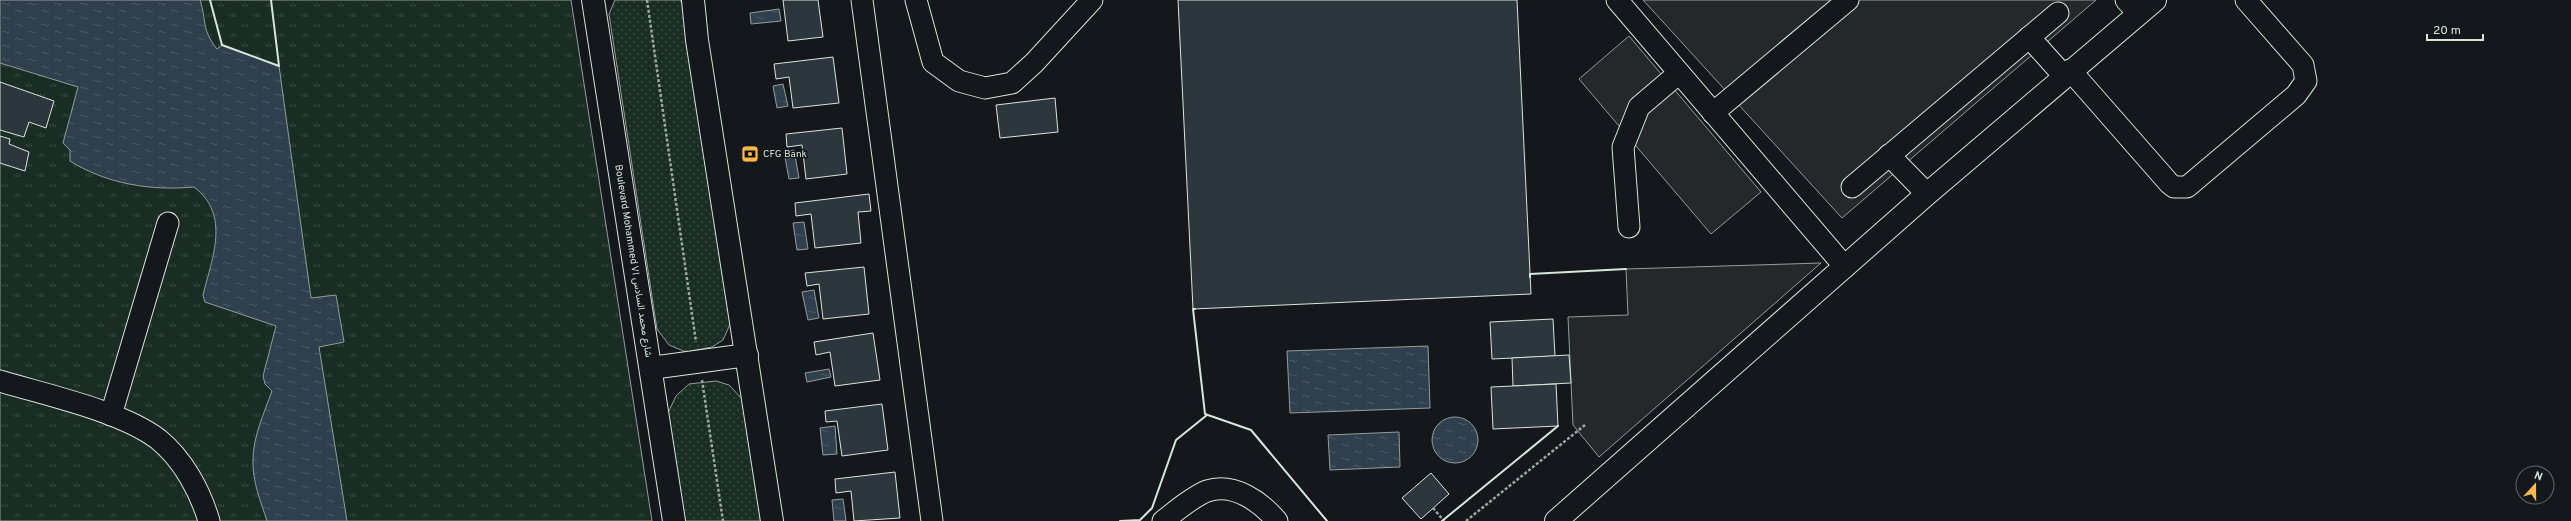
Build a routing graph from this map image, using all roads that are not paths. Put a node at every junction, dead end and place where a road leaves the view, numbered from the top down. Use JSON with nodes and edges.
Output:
{"nodes":[{"id":1,"x":593,"y":0,"type":"edge"},
{"id":2,"x":693,"y":0,"type":"edge"},
{"id":3,"x":862,"y":0,"type":"edge"},
{"id":4,"x":916,"y":0,"type":"edge"},
{"id":5,"x":1092,"y":0,"type":"edge"},
{"id":6,"x":1617,"y":0,"type":"edge"},
{"id":7,"x":1848,"y":0,"type":"edge"},
{"id":8,"x":2246,"y":0,"type":"edge"},
{"id":9,"x":2145,"y":3,"type":"edge"},
{"id":10,"x":2058,"y":13,"type":"dead end"},
{"id":11,"x":2029,"y":37,"type":"junction"},
{"id":12,"x":1679,"y":72,"type":"junction"},
{"id":13,"x":2067,"y":73,"type":"junction"},
{"id":14,"x":1713,"y":112,"type":"junction"},
{"id":15,"x":1889,"y":155,"type":"junction"},
{"id":16,"x":1852,"y":187,"type":"dead end"},
{"id":17,"x":1926,"y":194,"type":"junction"},
{"id":18,"x":168,"y":223,"type":"dead end"},
{"id":19,"x":1630,"y":226,"type":"dead end"},
{"id":20,"x":1845,"y":267,"type":"junction"},
{"id":21,"x":747,"y":355,"type":"junction"},
{"id":22,"x":651,"y":368,"type":"junction"},
{"id":23,"x":0,"y":381,"type":"edge"},
{"id":24,"x":111,"y":415,"type":"junction"},
{"id":25,"x":209,"y":521,"type":"edge"},
{"id":26,"x":674,"y":521,"type":"edge"},
{"id":27,"x":772,"y":521,"type":"edge"},
{"id":28,"x":932,"y":521,"type":"edge"},
{"id":29,"x":1163,"y":521,"type":"edge"},
{"id":30,"x":1277,"y":521,"type":"edge"},
{"id":31,"x":1556,"y":521,"type":"edge"}],
"edges":[{"from":1,"to":22,"type":"main road","name":"Boulevard Mohammed VI شارع محمد السادس"},
{"from":2,"to":21,"type":"main road"},
{"from":3,"to":28,"type":"street"},
{"from":4,"to":5,"type":"street"},
{"from":6,"to":12,"type":"street"},
{"from":7,"to":14,"type":"street"},
{"from":8,"to":13,"type":"street"},
{"from":9,"to":13,"type":"main road"},
{"from":10,"to":11,"type":"street"},
{"from":11,"to":13,"type":"street"},
{"from":11,"to":15,"type":"street"},
{"from":12,"to":14,"type":"street"},
{"from":12,"to":19,"type":"street"},
{"from":13,"to":17,"type":"main road"},
{"from":14,"to":20,"type":"street"},
{"from":15,"to":16,"type":"street"},
{"from":15,"to":17,"type":"street"},
{"from":17,"to":20,"type":"main road"},
{"from":18,"to":24,"type":"street"},
{"from":20,"to":31,"type":"main road"},
{"from":21,"to":22,"type":"main road"},
{"from":21,"to":27,"type":"main road"},
{"from":22,"to":26,"type":"main road","name":"Boulevard Mohammed VI شارع محمد السادس"},
{"from":23,"to":24,"type":"street"},
{"from":24,"to":25,"type":"street"},
{"from":29,"to":30,"type":"street"}]}
